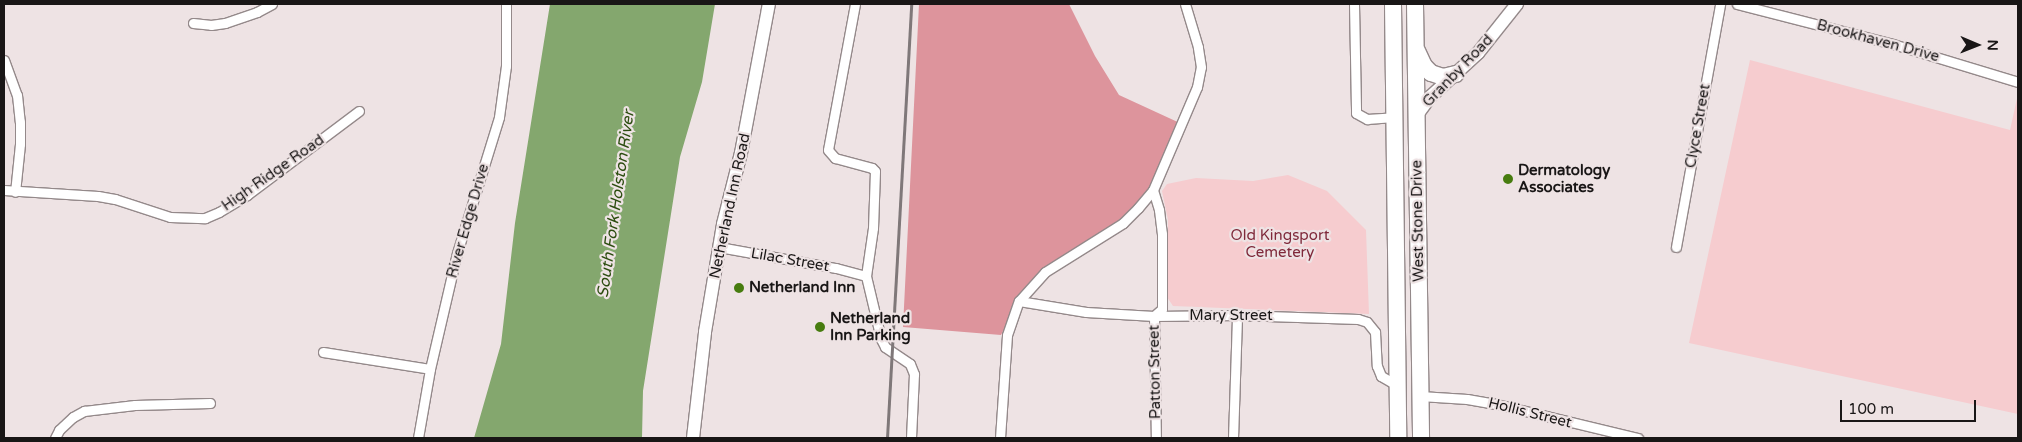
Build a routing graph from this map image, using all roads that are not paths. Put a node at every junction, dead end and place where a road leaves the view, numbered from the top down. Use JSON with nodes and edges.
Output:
{"nodes":[{"id":1,"x":272,"y":4,"type":"edge"},
{"id":2,"x":506,"y":4,"type":"edge"},
{"id":3,"x":769,"y":4,"type":"edge"},
{"id":4,"x":855,"y":4,"type":"edge"},
{"id":5,"x":1186,"y":4,"type":"edge"},
{"id":6,"x":1354,"y":4,"type":"edge"},
{"id":7,"x":1393,"y":4,"type":"edge"},
{"id":8,"x":1415,"y":4,"type":"edge"},
{"id":9,"x":1517,"y":4,"type":"edge"},
{"id":10,"x":1720,"y":4,"type":"edge"},
{"id":11,"x":1737,"y":4,"type":"edge"},
{"id":12,"x":194,"y":23,"type":"dead end"},
{"id":13,"x":1415,"y":45,"type":"junction"},
{"id":14,"x":4,"y":60,"type":"edge"},
{"id":15,"x":1456,"y":74,"type":"junction"},
{"id":16,"x":2018,"y":82,"type":"edge"},
{"id":17,"x":359,"y":111,"type":"dead end"},
{"id":18,"x":1417,"y":115,"type":"junction"},
{"id":19,"x":1394,"y":116,"type":"junction"},
{"id":20,"x":4,"y":190,"type":"edge"},
{"id":21,"x":1153,"y":190,"type":"junction"},
{"id":22,"x":15,"y":192,"type":"junction"},
{"id":23,"x":719,"y":247,"type":"junction"},
{"id":24,"x":1676,"y":247,"type":"dead end"},
{"id":25,"x":866,"y":276,"type":"junction"},
{"id":26,"x":1019,"y":301,"type":"junction"},
{"id":27,"x":1237,"y":315,"type":"junction"},
{"id":28,"x":1154,"y":316,"type":"junction"},
{"id":29,"x":323,"y":352,"type":"dead end"},
{"id":30,"x":430,"y":369,"type":"junction"},
{"id":31,"x":1398,"y":386,"type":"junction"},
{"id":32,"x":1420,"y":396,"type":"junction"},
{"id":33,"x":210,"y":403,"type":"dead end"},
{"id":34,"x":56,"y":438,"type":"edge"},
{"id":35,"x":418,"y":438,"type":"edge"},
{"id":36,"x":693,"y":438,"type":"edge"},
{"id":37,"x":911,"y":438,"type":"edge"},
{"id":38,"x":1000,"y":438,"type":"edge"},
{"id":39,"x":1156,"y":438,"type":"edge"},
{"id":40,"x":1233,"y":438,"type":"edge"},
{"id":41,"x":1398,"y":438,"type":"edge"},
{"id":42,"x":1421,"y":438,"type":"edge"},
{"id":43,"x":1638,"y":438,"type":"edge"}],
"edges":[{"from":1,"to":12,"type":"street"},
{"from":2,"to":30,"type":"street","name":"River Edge Drive"},
{"from":3,"to":23,"type":"main road","name":"Netherland Inn Road"},
{"from":4,"to":25,"type":"street"},
{"from":5,"to":21,"type":"street"},
{"from":6,"to":19,"type":"street"},
{"from":7,"to":19,"type":"highway","name":"West Stone Drive"},
{"from":8,"to":13,"type":"highway","name":"West Stone Drive"},
{"from":9,"to":15,"type":"main road","name":"Granby Road"},
{"from":10,"to":24,"type":"street","name":"Clyce Street"},
{"from":11,"to":16,"type":"street","name":"Brookhaven Drive"},
{"from":13,"to":15,"type":"highway"},
{"from":13,"to":18,"type":"highway","name":"West Stone Drive"},
{"from":14,"to":22,"type":"street"},
{"from":15,"to":18,"type":"main road","name":"Granby Road"},
{"from":17,"to":22,"type":"street","name":"High Ridge Road"},
{"from":18,"to":19,"type":"highway"},
{"from":18,"to":32,"type":"highway","name":"West Stone Drive"},
{"from":19,"to":31,"type":"highway","name":"West Stone Drive"},
{"from":20,"to":22,"type":"street","name":"High Ridge Road"},
{"from":21,"to":26,"type":"street"},
{"from":21,"to":28,"type":"street","name":"Patton Street"},
{"from":23,"to":25,"type":"street","name":"Lilac Street"},
{"from":23,"to":36,"type":"main road","name":"Netherland Inn Road"},
{"from":25,"to":37,"type":"street"},
{"from":26,"to":28,"type":"street","name":"Mary Street"},
{"from":26,"to":38,"type":"street"},
{"from":27,"to":28,"type":"street","name":"Mary Street"},
{"from":27,"to":31,"type":"street","name":"Mary Street"},
{"from":27,"to":40,"type":"street"},
{"from":28,"to":39,"type":"street","name":"Patton Street"},
{"from":29,"to":30,"type":"street"},
{"from":30,"to":35,"type":"street","name":"River Edge Drive"},
{"from":31,"to":32,"type":"highway"},
{"from":31,"to":41,"type":"highway","name":"West Stone Drive"},
{"from":32,"to":42,"type":"highway","name":"West Stone Drive"},
{"from":32,"to":43,"type":"street","name":"Hollis Street"},
{"from":33,"to":34,"type":"street"}]}
